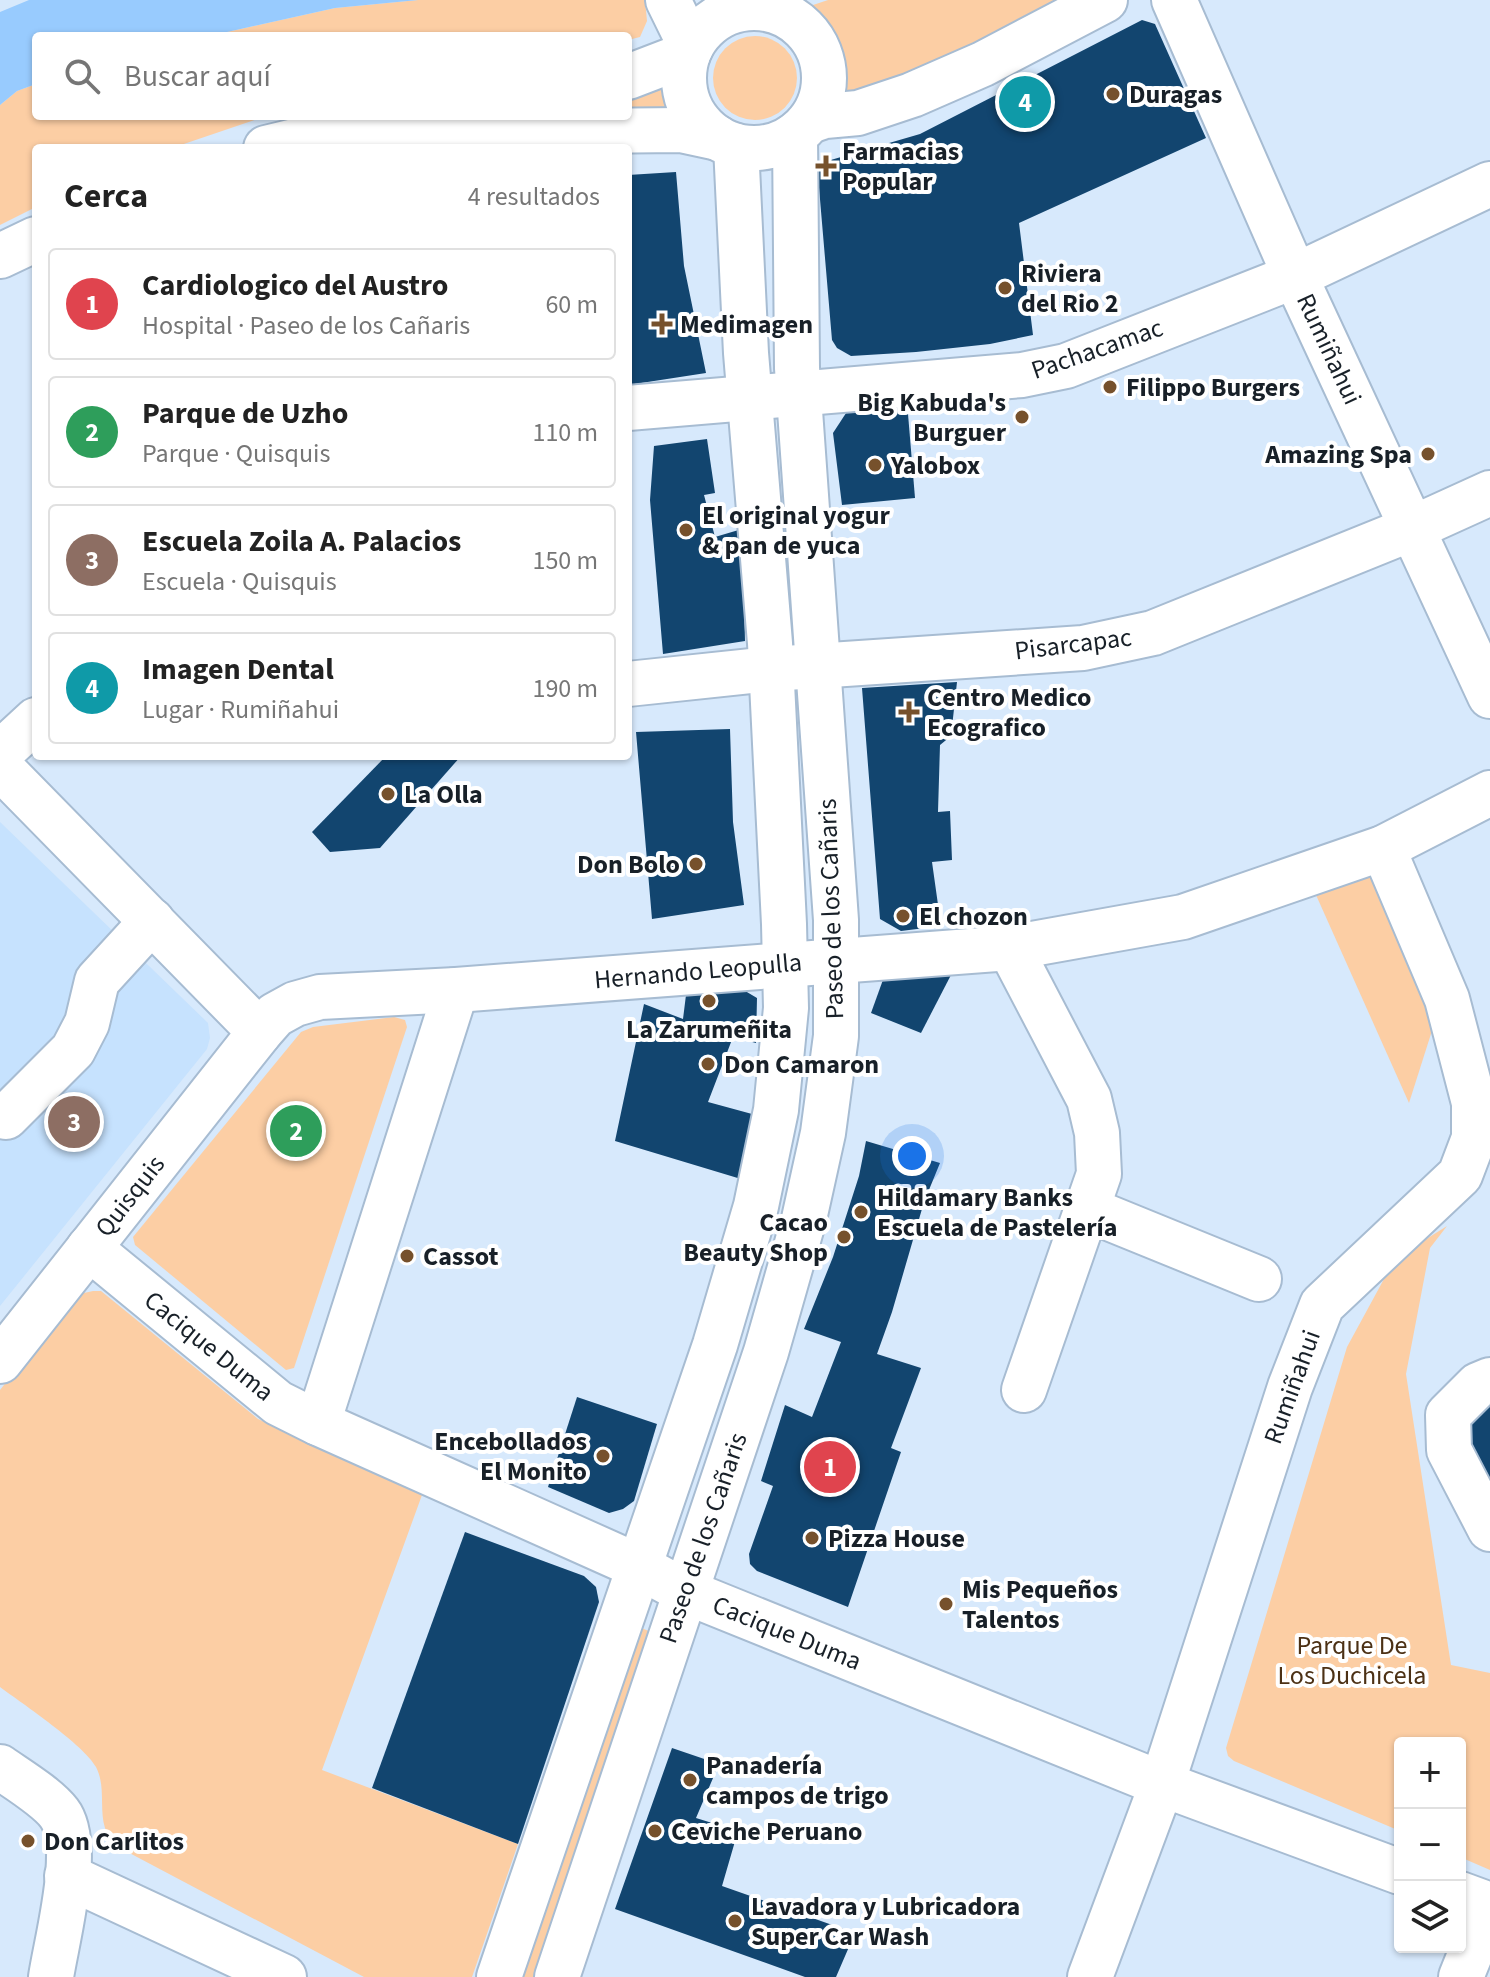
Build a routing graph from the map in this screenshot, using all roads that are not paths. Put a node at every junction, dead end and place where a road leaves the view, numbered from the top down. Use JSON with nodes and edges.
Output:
{"nodes":[{"id":1,"x":828,"y":0,"type":"edge"},
{"id":2,"x":1038,"y":0,"type":"edge"},
{"id":3,"x":1105,"y":0,"type":"edge"},
{"id":4,"x":1174,"y":0,"type":"edge"},
{"id":5,"x":759,"y":8,"type":"edge"},
{"id":6,"x":682,"y":31,"type":"edge"},
{"id":7,"x":983,"y":64,"type":"junction"},
{"id":8,"x":632,"y":74,"type":"edge"},
{"id":9,"x":380,"y":121,"type":"edge"},
{"id":10,"x":802,"y":128,"type":"junction"},
{"id":11,"x":727,"y":142,"type":"junction"},
{"id":12,"x":283,"y":144,"type":"edge"},
{"id":13,"x":1490,"y":184,"type":"edge"},
{"id":14,"x":32,"y":241,"type":"edge"},
{"id":15,"x":0,"y":256,"type":"edge"},
{"id":16,"x":1295,"y":276,"type":"junction"},
{"id":17,"x":798,"y":393,"type":"junction"},
{"id":18,"x":751,"y":396,"type":"junction"},
{"id":19,"x":632,"y":408,"type":"edge"},
{"id":20,"x":1490,"y":493,"type":"edge"},
{"id":21,"x":1413,"y":528,"type":"junction"},
{"id":22,"x":817,"y":666,"type":"junction"},
{"id":23,"x":771,"y":669,"type":"junction"},
{"id":24,"x":632,"y":684,"type":"edge"},
{"id":25,"x":1490,"y":696,"type":"edge"},
{"id":26,"x":32,"y":724,"type":"edge"},
{"id":27,"x":0,"y":753,"type":"edge"},
{"id":28,"x":0,"y":767,"type":"edge"},
{"id":29,"x":1490,"y":793,"type":"edge"},
{"id":30,"x":1383,"y":848,"type":"junction"},
{"id":31,"x":152,"y":921,"type":"junction"},
{"id":32,"x":1010,"y":948,"type":"junction"},
{"id":33,"x":838,"y":960,"type":"junction"},
{"id":34,"x":786,"y":965,"type":"junction"},
{"id":35,"x":456,"y":990,"type":"junction"},
{"id":36,"x":260,"y":1032,"type":"junction"},
{"id":37,"x":6,"y":1117,"type":"dead end"},
{"id":38,"x":1087,"y":1209,"type":"junction"},
{"id":39,"x":89,"y":1248,"type":"junction"},
{"id":40,"x":1259,"y":1279,"type":"dead end"},
{"id":41,"x":0,"y":1361,"type":"edge"},
{"id":42,"x":1490,"y":1380,"type":"edge"},
{"id":43,"x":1024,"y":1390,"type":"dead end"},
{"id":44,"x":318,"y":1423,"type":"junction"},
{"id":45,"x":1490,"y":1529,"type":"edge"},
{"id":46,"x":640,"y":1567,"type":"junction"},
{"id":47,"x":684,"y":1591,"type":"junction"},
{"id":48,"x":0,"y":1767,"type":"edge"},
{"id":49,"x":1162,"y":1784,"type":"junction"},
{"id":50,"x":69,"y":1863,"type":"junction"},
{"id":51,"x":1394,"y":1870,"type":"edge"},
{"id":52,"x":1466,"y":1896,"type":"edge"},
{"id":53,"x":1490,"y":1905,"type":"edge"},
{"id":54,"x":51,"y":1977,"type":"edge"},
{"id":55,"x":284,"y":1977,"type":"edge"},
{"id":56,"x":499,"y":1977,"type":"edge"},
{"id":57,"x":557,"y":1977,"type":"edge"},
{"id":58,"x":1090,"y":1977,"type":"edge"},
{"id":59,"x":1461,"y":1977,"type":"edge"}],
"edges":[{"from":1,"to":5,"type":"street"},
{"from":2,"to":7,"type":"street"},
{"from":3,"to":7,"type":"street"},
{"from":4,"to":16,"type":"street","name":"Rumiñahui"},
{"from":5,"to":6,"type":"street"},
{"from":5,"to":10,"type":"street"},
{"from":6,"to":8,"type":"street"},
{"from":6,"to":11,"type":"street"},
{"from":7,"to":10,"type":"street"},
{"from":9,"to":11,"type":"street"},
{"from":9,"to":12,"type":"street"},
{"from":10,"to":11,"type":"street"},
{"from":10,"to":17,"type":"street","name":"Paseo de los Cañaris"},
{"from":11,"to":18,"type":"street","name":"Paseo de los Cañaris"},
{"from":13,"to":16,"type":"street","name":"Pachacamac"},
{"from":14,"to":15,"type":"street"},
{"from":16,"to":17,"type":"street","name":"Pachacamac"},
{"from":16,"to":21,"type":"street","name":"Rumiñahui"},
{"from":17,"to":18,"type":"street","name":"Pachacamac"},
{"from":17,"to":22,"type":"street","name":"Paseo de los Cañaris"},
{"from":18,"to":19,"type":"street","name":"Pachacamac"},
{"from":18,"to":23,"type":"street","name":"Paseo de los Cañaris"},
{"from":20,"to":21,"type":"street","name":"Pisarcapac"},
{"from":21,"to":22,"type":"street","name":"Pisarcapac"},
{"from":21,"to":25,"type":"street","name":"Rumiñahui"},
{"from":22,"to":23,"type":"street","name":"Pisarcapac"},
{"from":22,"to":33,"type":"street","name":"Paseo de los Cañaris"},
{"from":23,"to":24,"type":"street","name":"Pisarcapac"},
{"from":23,"to":34,"type":"street","name":"Paseo de los Cañaris"},
{"from":26,"to":27,"type":"street"},
{"from":28,"to":31,"type":"street"},
{"from":29,"to":30,"type":"street","name":"Hernando Leopulla"},
{"from":30,"to":32,"type":"street","name":"Hernando Leopulla"},
{"from":30,"to":49,"type":"street","name":"Rumiñahui"},
{"from":31,"to":36,"type":"street"},
{"from":31,"to":37,"type":"street"},
{"from":32,"to":33,"type":"street","name":"Hernando Leopulla"},
{"from":32,"to":38,"type":"street"},
{"from":33,"to":34,"type":"street","name":"Hernando Leopulla"},
{"from":33,"to":47,"type":"street","name":"Paseo de los Cañaris"},
{"from":34,"to":35,"type":"street","name":"Hernando Leopulla"},
{"from":34,"to":46,"type":"street","name":"Paseo de los Cañaris"},
{"from":35,"to":36,"type":"street","name":"Hernando Leopulla"},
{"from":35,"to":44,"type":"street"},
{"from":36,"to":39,"type":"street","name":"Quisquis"},
{"from":38,"to":40,"type":"street"},
{"from":38,"to":43,"type":"street"},
{"from":39,"to":41,"type":"street","name":"Quisquis"},
{"from":39,"to":44,"type":"street","name":"Cacique Duma"},
{"from":42,"to":45,"type":"street"},
{"from":44,"to":46,"type":"street","name":"Cacique Duma"},
{"from":46,"to":47,"type":"street","name":"Cacique Duma"},
{"from":46,"to":56,"type":"street","name":"Paseo de los Cañaris"},
{"from":47,"to":49,"type":"street","name":"Cacique Duma"},
{"from":47,"to":57,"type":"street","name":"Paseo de los Cañaris"},
{"from":48,"to":50,"type":"street"},
{"from":49,"to":51,"type":"street","name":"Cacique Duma"},
{"from":49,"to":58,"type":"street","name":"Rumiñahui"},
{"from":50,"to":54,"type":"street"},
{"from":50,"to":55,"type":"street"},
{"from":52,"to":53,"type":"street"},
{"from":53,"to":59,"type":"street"}]}
